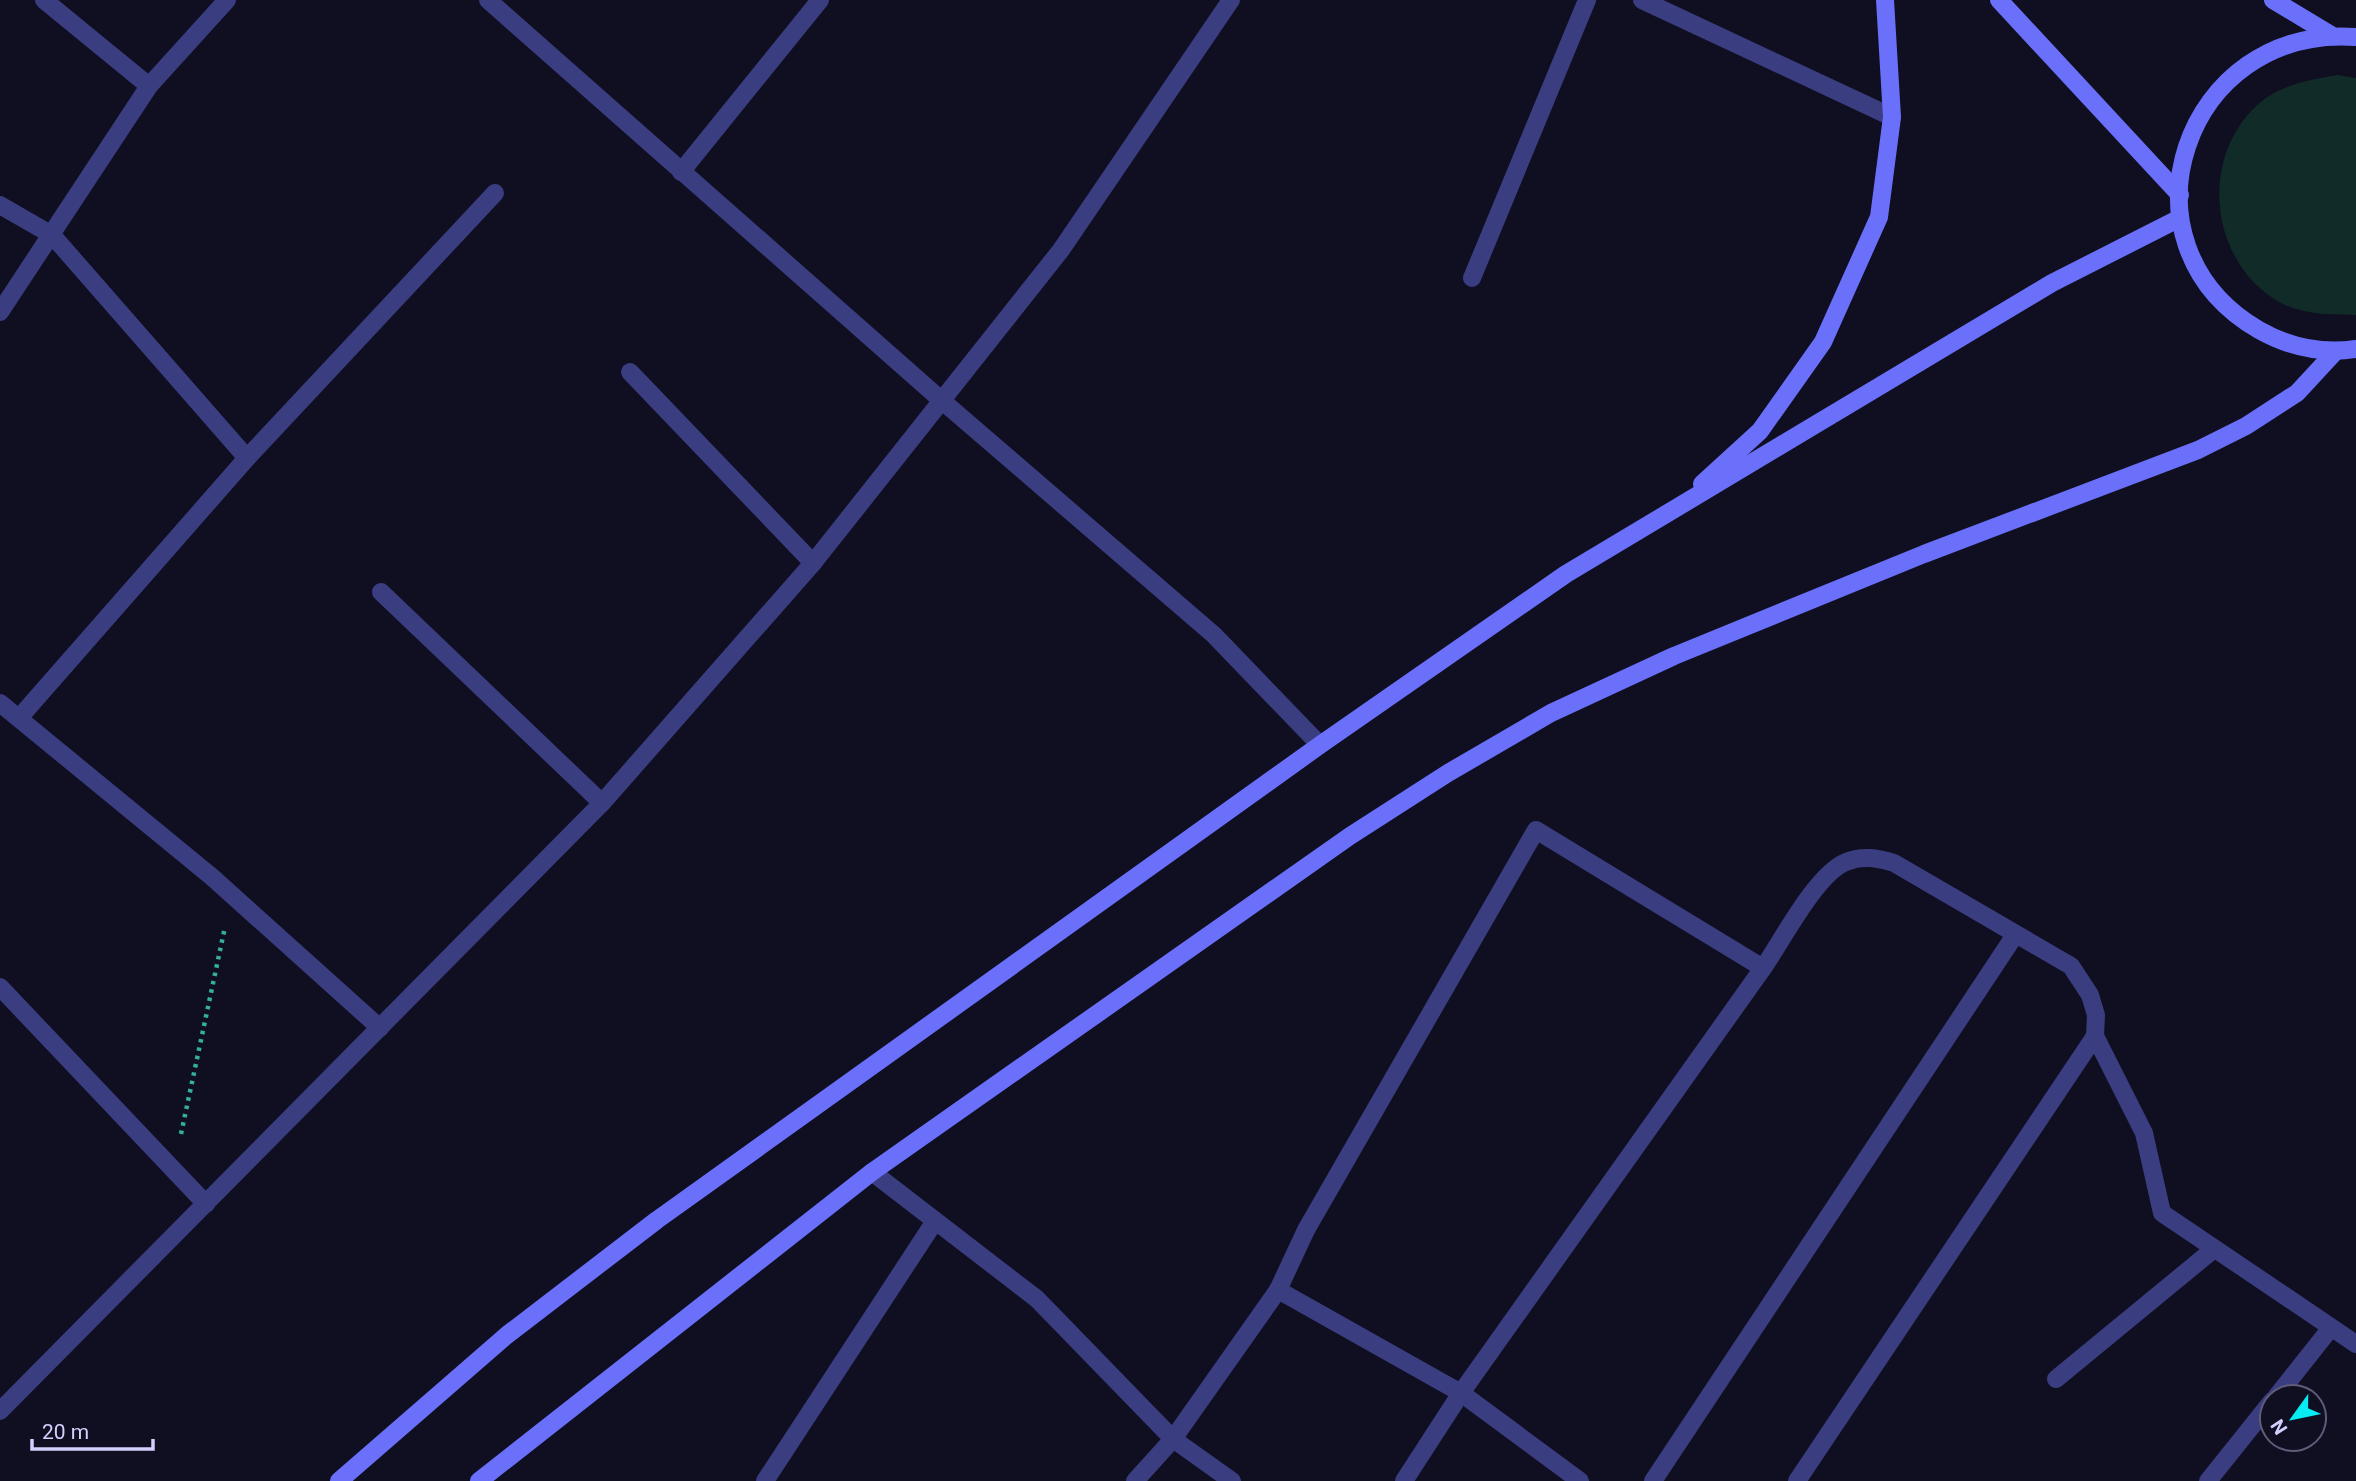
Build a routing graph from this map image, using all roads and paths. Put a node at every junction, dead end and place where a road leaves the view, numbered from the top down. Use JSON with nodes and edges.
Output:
{"nodes":[{"id":1,"x":228,"y":0,"type":"edge"},
{"id":2,"x":488,"y":0,"type":"edge"},
{"id":3,"x":820,"y":0,"type":"edge"},
{"id":4,"x":1231,"y":0,"type":"edge"},
{"id":5,"x":1587,"y":0,"type":"edge"},
{"id":6,"x":1642,"y":0,"type":"edge"},
{"id":7,"x":1885,"y":0,"type":"edge"},
{"id":8,"x":1999,"y":0,"type":"edge"},
{"id":9,"x":2275,"y":1,"type":"edge"},
{"id":10,"x":54,"y":4,"type":"edge"},
{"id":11,"x":2331,"y":35,"type":"junction"},
{"id":12,"x":2356,"y":37,"type":"edge"},
{"id":13,"x":149,"y":86,"type":"junction"},
{"id":14,"x":1892,"y":117,"type":"junction"},
{"id":15,"x":681,"y":172,"type":"junction"},
{"id":16,"x":495,"y":193,"type":"dead end"},
{"id":17,"x":2180,"y":195,"type":"junction"},
{"id":18,"x":0,"y":205,"type":"edge"},
{"id":19,"x":2180,"y":218,"type":"junction"},
{"id":20,"x":52,"y":235,"type":"junction"},
{"id":21,"x":1472,"y":278,"type":"dead end"},
{"id":22,"x":0,"y":312,"type":"edge"},
{"id":23,"x":2356,"y":349,"type":"edge"},
{"id":24,"x":2335,"y":352,"type":"junction"},
{"id":25,"x":629,"y":372,"type":"dead end"},
{"id":26,"x":940,"y":399,"type":"junction"},
{"id":27,"x":247,"y":458,"type":"junction"},
{"id":28,"x":1676,"y":508,"type":"junction"},
{"id":29,"x":813,"y":563,"type":"junction"},
{"id":30,"x":381,"y":592,"type":"dead end"},
{"id":31,"x":0,"y":702,"type":"edge"},
{"id":32,"x":19,"y":718,"type":"junction"},
{"id":33,"x":1320,"y":745,"type":"junction"},
{"id":34,"x":602,"y":803,"type":"junction"},
{"id":35,"x":232,"y":895,"type":"junction"},
{"id":36,"x":2015,"y":935,"type":"junction"},
{"id":37,"x":1763,"y":968,"type":"junction"},
{"id":38,"x":0,"y":987,"type":"edge"},
{"id":39,"x":380,"y":1028,"type":"junction"},
{"id":40,"x":2095,"y":1036,"type":"junction"},
{"id":41,"x":174,"y":1169,"type":"junction"},
{"id":42,"x":872,"y":1172,"type":"junction"},
{"id":43,"x":206,"y":1204,"type":"junction"},
{"id":44,"x":935,"y":1221,"type":"junction"},
{"id":45,"x":2214,"y":1249,"type":"junction"},
{"id":46,"x":1278,"y":1290,"type":"junction"},
{"id":47,"x":2330,"y":1329,"type":"junction"},
{"id":48,"x":2356,"y":1344,"type":"edge"},
{"id":49,"x":2056,"y":1379,"type":"dead end"},
{"id":50,"x":2287,"y":1383,"type":"edge"},
{"id":51,"x":1461,"y":1393,"type":"junction"},
{"id":52,"x":0,"y":1411,"type":"edge"},
{"id":53,"x":2258,"y":1418,"type":"edge"},
{"id":54,"x":1173,"y":1439,"type":"junction"},
{"id":55,"x":339,"y":1481,"type":"edge"},
{"id":56,"x":479,"y":1481,"type":"edge"},
{"id":57,"x":765,"y":1481,"type":"edge"},
{"id":58,"x":1135,"y":1481,"type":"edge"},
{"id":59,"x":1232,"y":1481,"type":"edge"},
{"id":60,"x":1405,"y":1481,"type":"edge"},
{"id":61,"x":1580,"y":1481,"type":"edge"},
{"id":62,"x":1653,"y":1481,"type":"edge"},
{"id":63,"x":1797,"y":1481,"type":"edge"},
{"id":64,"x":2208,"y":1481,"type":"edge"}],
"edges":[{"from":1,"to":13,"type":"street"},
{"from":2,"to":15,"type":"street"},
{"from":3,"to":15,"type":"street"},
{"from":4,"to":26,"type":"street"},
{"from":5,"to":21,"type":"street"},
{"from":6,"to":14,"type":"street"},
{"from":7,"to":14,"type":"main road"},
{"from":8,"to":17,"type":"main road"},
{"from":9,"to":11,"type":"main road"},
{"from":10,"to":13,"type":"street"},
{"from":11,"to":12,"type":"main road"},
{"from":11,"to":17,"type":"main road"},
{"from":13,"to":20,"type":"street"},
{"from":14,"to":28,"type":"main road"},
{"from":15,"to":26,"type":"street"},
{"from":16,"to":27,"type":"street"},
{"from":17,"to":19,"type":"main road"},
{"from":18,"to":20,"type":"street"},
{"from":19,"to":24,"type":"main road"},
{"from":19,"to":28,"type":"main road"},
{"from":20,"to":22,"type":"street"},
{"from":20,"to":27,"type":"street"},
{"from":23,"to":24,"type":"main road"},
{"from":24,"to":42,"type":"main road"},
{"from":25,"to":29,"type":"street"},
{"from":26,"to":29,"type":"street"},
{"from":26,"to":33,"type":"street"},
{"from":27,"to":32,"type":"street"},
{"from":28,"to":33,"type":"main road"},
{"from":29,"to":34,"type":"street"},
{"from":30,"to":34,"type":"street"},
{"from":31,"to":32,"type":"street"},
{"from":32,"to":35,"type":"street"},
{"from":33,"to":55,"type":"main road"},
{"from":34,"to":39,"type":"street"},
{"from":35,"to":39,"type":"street"},
{"from":35,"to":41,"type":"path"},
{"from":36,"to":37,"type":"street"},
{"from":36,"to":40,"type":"street"},
{"from":36,"to":62,"type":"street"},
{"from":37,"to":46,"type":"street"},
{"from":37,"to":51,"type":"street"},
{"from":38,"to":41,"type":"street"},
{"from":39,"to":43,"type":"street"},
{"from":40,"to":45,"type":"street"},
{"from":40,"to":63,"type":"street"},
{"from":41,"to":43,"type":"street"},
{"from":42,"to":44,"type":"street"},
{"from":42,"to":56,"type":"main road"},
{"from":43,"to":52,"type":"street"},
{"from":44,"to":54,"type":"street"},
{"from":44,"to":57,"type":"street"},
{"from":45,"to":47,"type":"street"},
{"from":45,"to":49,"type":"street"},
{"from":46,"to":51,"type":"street"},
{"from":46,"to":54,"type":"street"},
{"from":47,"to":48,"type":"street"},
{"from":47,"to":50,"type":"street"},
{"from":51,"to":60,"type":"street"},
{"from":51,"to":61,"type":"street"},
{"from":53,"to":64,"type":"street"},
{"from":54,"to":58,"type":"street"},
{"from":54,"to":59,"type":"street"}]}
